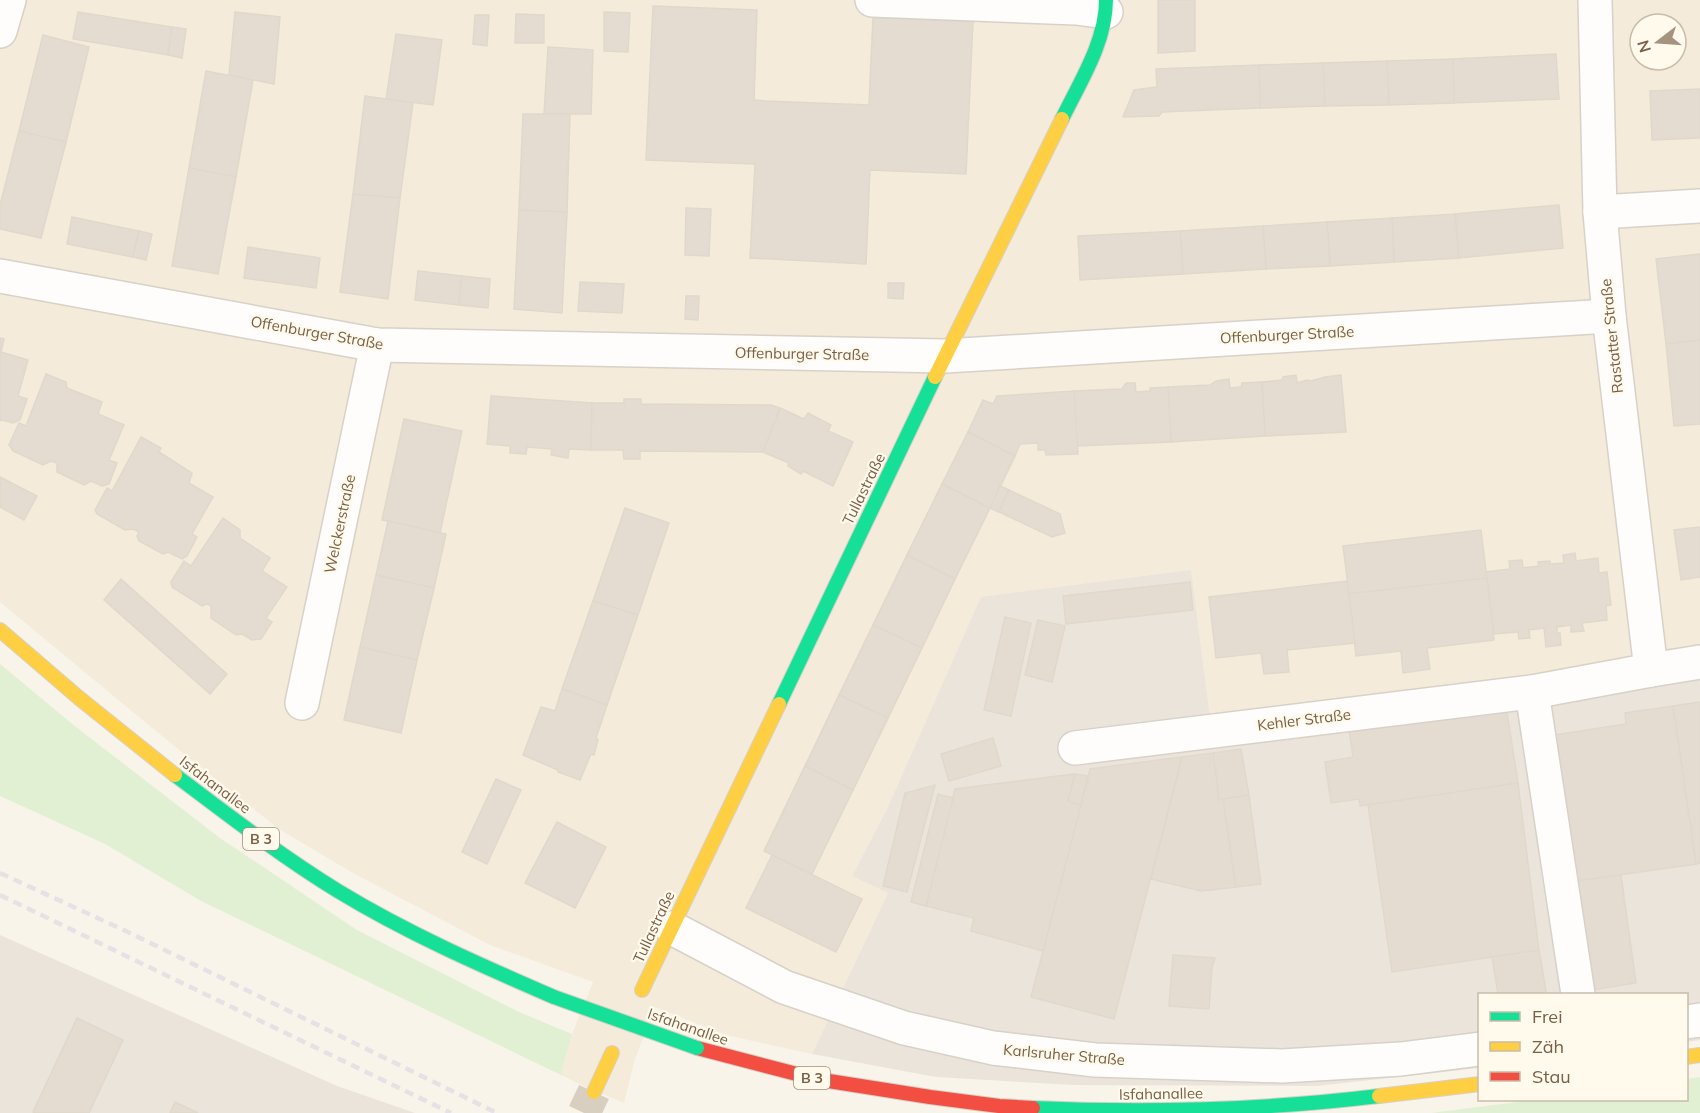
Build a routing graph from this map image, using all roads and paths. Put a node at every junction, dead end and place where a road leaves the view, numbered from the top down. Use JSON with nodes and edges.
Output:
{"nodes":[{"id":1,"x":9,"y":0,"type":"edge"},
{"id":2,"x":872,"y":0,"type":"edge"},
{"id":3,"x":1595,"y":0,"type":"edge"},
{"id":4,"x":1106,"y":6,"type":"edge"},
{"id":5,"x":0,"y":31,"type":"edge"},
{"id":6,"x":1700,"y":206,"type":"edge"},
{"id":7,"x":1600,"y":212,"type":"junction"},
{"id":8,"x":0,"y":276,"type":"edge"},
{"id":9,"x":1609,"y":316,"type":"junction"},
{"id":10,"x":377,"y":345,"type":"junction"},
{"id":11,"x":945,"y":356,"type":"junction"},
{"id":12,"x":0,"y":630,"type":"edge"},
{"id":13,"x":1700,"y":662,"type":"edge"},
{"id":14,"x":1651,"y":669,"type":"junction"},
{"id":15,"x":1532,"y":692,"type":"junction"},
{"id":16,"x":302,"y":703,"type":"dead end"},
{"id":17,"x":1075,"y":748,"type":"dead end"},
{"id":18,"x":672,"y":928,"type":"junction"},
{"id":19,"x":642,"y":990,"type":"dead end"},
{"id":20,"x":1578,"y":993,"type":"edge"},
{"id":21,"x":1478,"y":1049,"type":"edge"},
{"id":22,"x":612,"y":1053,"type":"dead end"},
{"id":23,"x":1478,"y":1084,"type":"edge"},
{"id":24,"x":594,"y":1092,"type":"tunnel mouth"}],
"edges":[{"from":1,"to":5,"type":"street"},
{"from":2,"to":4,"type":"street"},
{"from":3,"to":7,"type":"street","name":"Rastatter Straße"},
{"from":4,"to":11,"type":"main road","name":"Tullastraße"},
{"from":6,"to":7,"type":"street"},
{"from":7,"to":9,"type":"street","name":"Rastatter Straße"},
{"from":8,"to":10,"type":"street","name":"Offenburger Straße"},
{"from":9,"to":11,"type":"street","name":"Offenburger Straße"},
{"from":9,"to":14,"type":"street","name":"Rastatter Straße"},
{"from":10,"to":11,"type":"street","name":"Offenburger Straße"},
{"from":10,"to":16,"type":"street","name":"Welckerstraße"},
{"from":11,"to":18,"type":"main road","name":"Tullastraße"},
{"from":12,"to":23,"type":"main road","name":"Isfahanallee","number":"B 3","bridge":true},
{"from":13,"to":14,"type":"street","name":"Kehler Straße"},
{"from":14,"to":15,"type":"street","name":"Kehler Straße"},
{"from":15,"to":17,"type":"street","name":"Kehler Straße"},
{"from":15,"to":20,"type":"street"},
{"from":18,"to":19,"type":"main road","name":"Tullastraße"},
{"from":18,"to":21,"type":"street","name":"Karlsruher Straße"},
{"from":22,"to":24,"type":"main road"}]}
